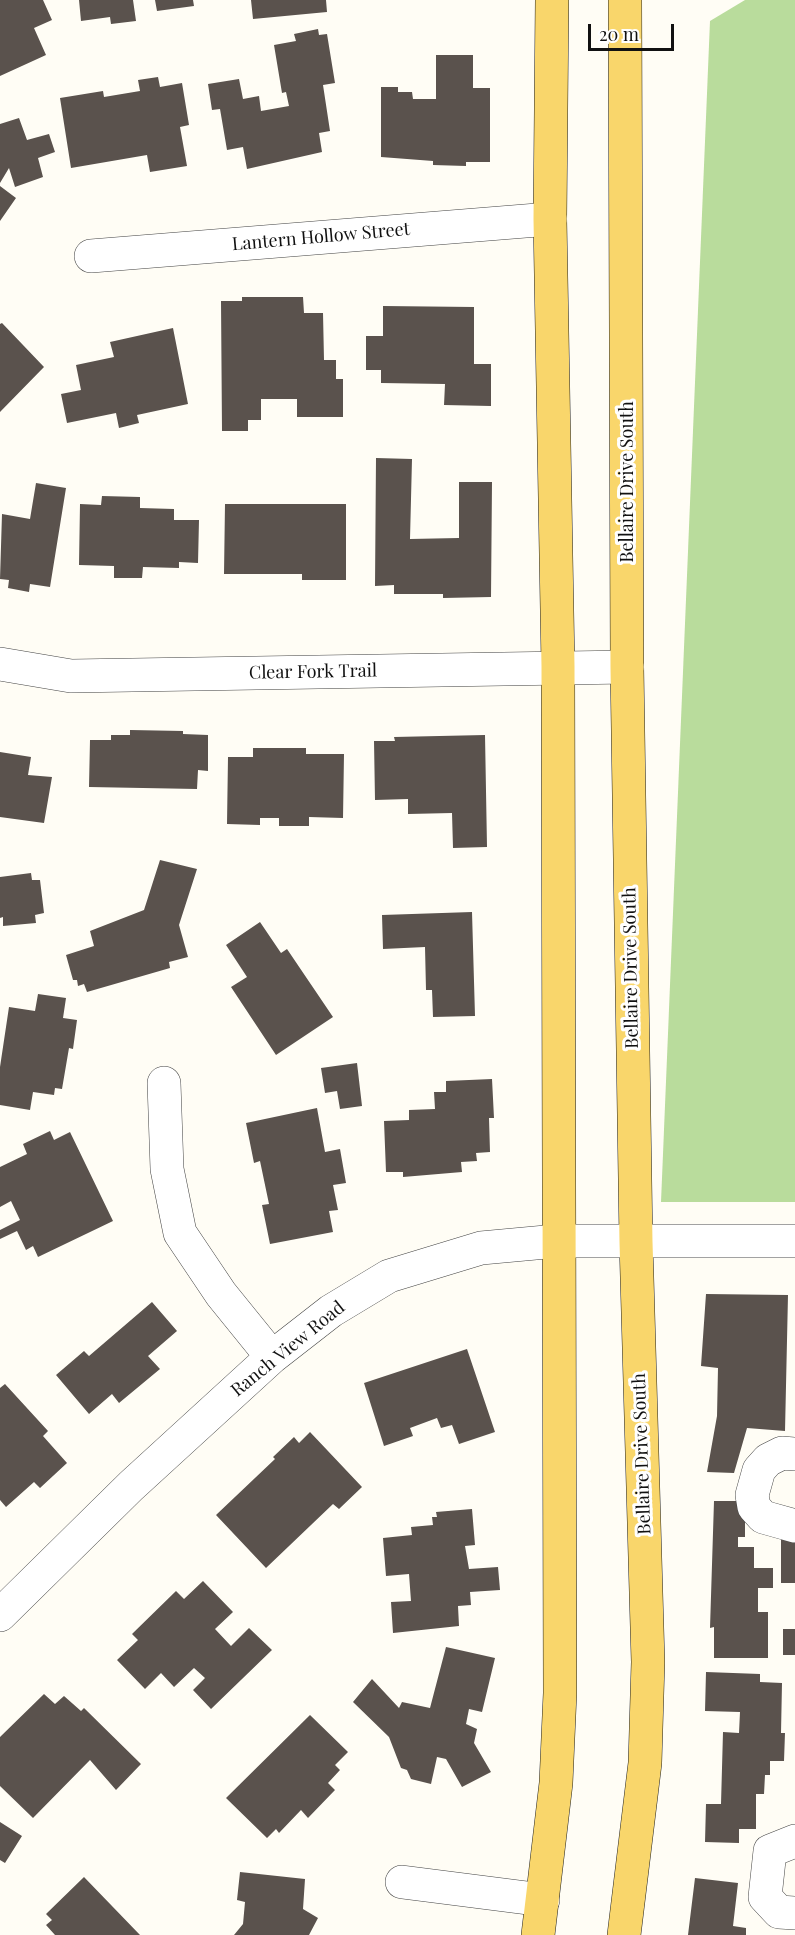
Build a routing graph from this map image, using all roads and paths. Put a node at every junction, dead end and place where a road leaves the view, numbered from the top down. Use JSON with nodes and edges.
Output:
{"nodes":[{"id":1,"x":552,"y":0,"type":"edge"},
{"id":2,"x":625,"y":0,"type":"edge"},
{"id":3,"x":550,"y":219,"type":"junction"},
{"id":4,"x":91,"y":256,"type":"dead end"},
{"id":5,"x":0,"y":664,"type":"edge"},
{"id":6,"x":558,"y":666,"type":"junction"},
{"id":7,"x":627,"y":667,"type":"junction"},
{"id":8,"x":164,"y":1083,"type":"dead end"},
{"id":9,"x":557,"y":1241,"type":"junction"},
{"id":10,"x":795,"y":1241,"type":"edge"},
{"id":11,"x":636,"y":1242,"type":"junction"},
{"id":12,"x":272,"y":1358,"type":"junction"},
{"id":13,"x":795,"y":1454,"type":"edge"},
{"id":14,"x":795,"y":1526,"type":"edge"},
{"id":15,"x":0,"y":1615,"type":"edge"},
{"id":16,"x":795,"y":1841,"type":"edge"},
{"id":17,"x":402,"y":1882,"type":"dead end"},
{"id":18,"x":543,"y":1900,"type":"junction"},
{"id":19,"x":795,"y":1913,"type":"edge"},
{"id":20,"x":538,"y":1935,"type":"edge"},
{"id":21,"x":624,"y":1935,"type":"edge"}],
"edges":[{"from":1,"to":3,"type":"main road"},
{"from":2,"to":7,"type":"main road","name":"Bellaire Drive South"},
{"from":3,"to":4,"type":"street","name":"Lantern Hollow Street"},
{"from":3,"to":6,"type":"main road"},
{"from":5,"to":6,"type":"street","name":"Clear Fork Trail"},
{"from":6,"to":7,"type":"street","name":"Clear Fork Trail"},
{"from":6,"to":9,"type":"main road"},
{"from":7,"to":11,"type":"main road","name":"Bellaire Drive South"},
{"from":8,"to":12,"type":"street"},
{"from":9,"to":11,"type":"street","name":"Ranch View Road"},
{"from":9,"to":12,"type":"street","name":"Ranch View Road"},
{"from":9,"to":18,"type":"main road"},
{"from":10,"to":11,"type":"street","name":"Ranch View Road"},
{"from":11,"to":21,"type":"main road","name":"Bellaire Drive South"},
{"from":12,"to":15,"type":"street","name":"Ranch View Road"},
{"from":13,"to":14,"type":"street"},
{"from":16,"to":19,"type":"street"},
{"from":17,"to":18,"type":"street"},
{"from":18,"to":20,"type":"main road"}]}
